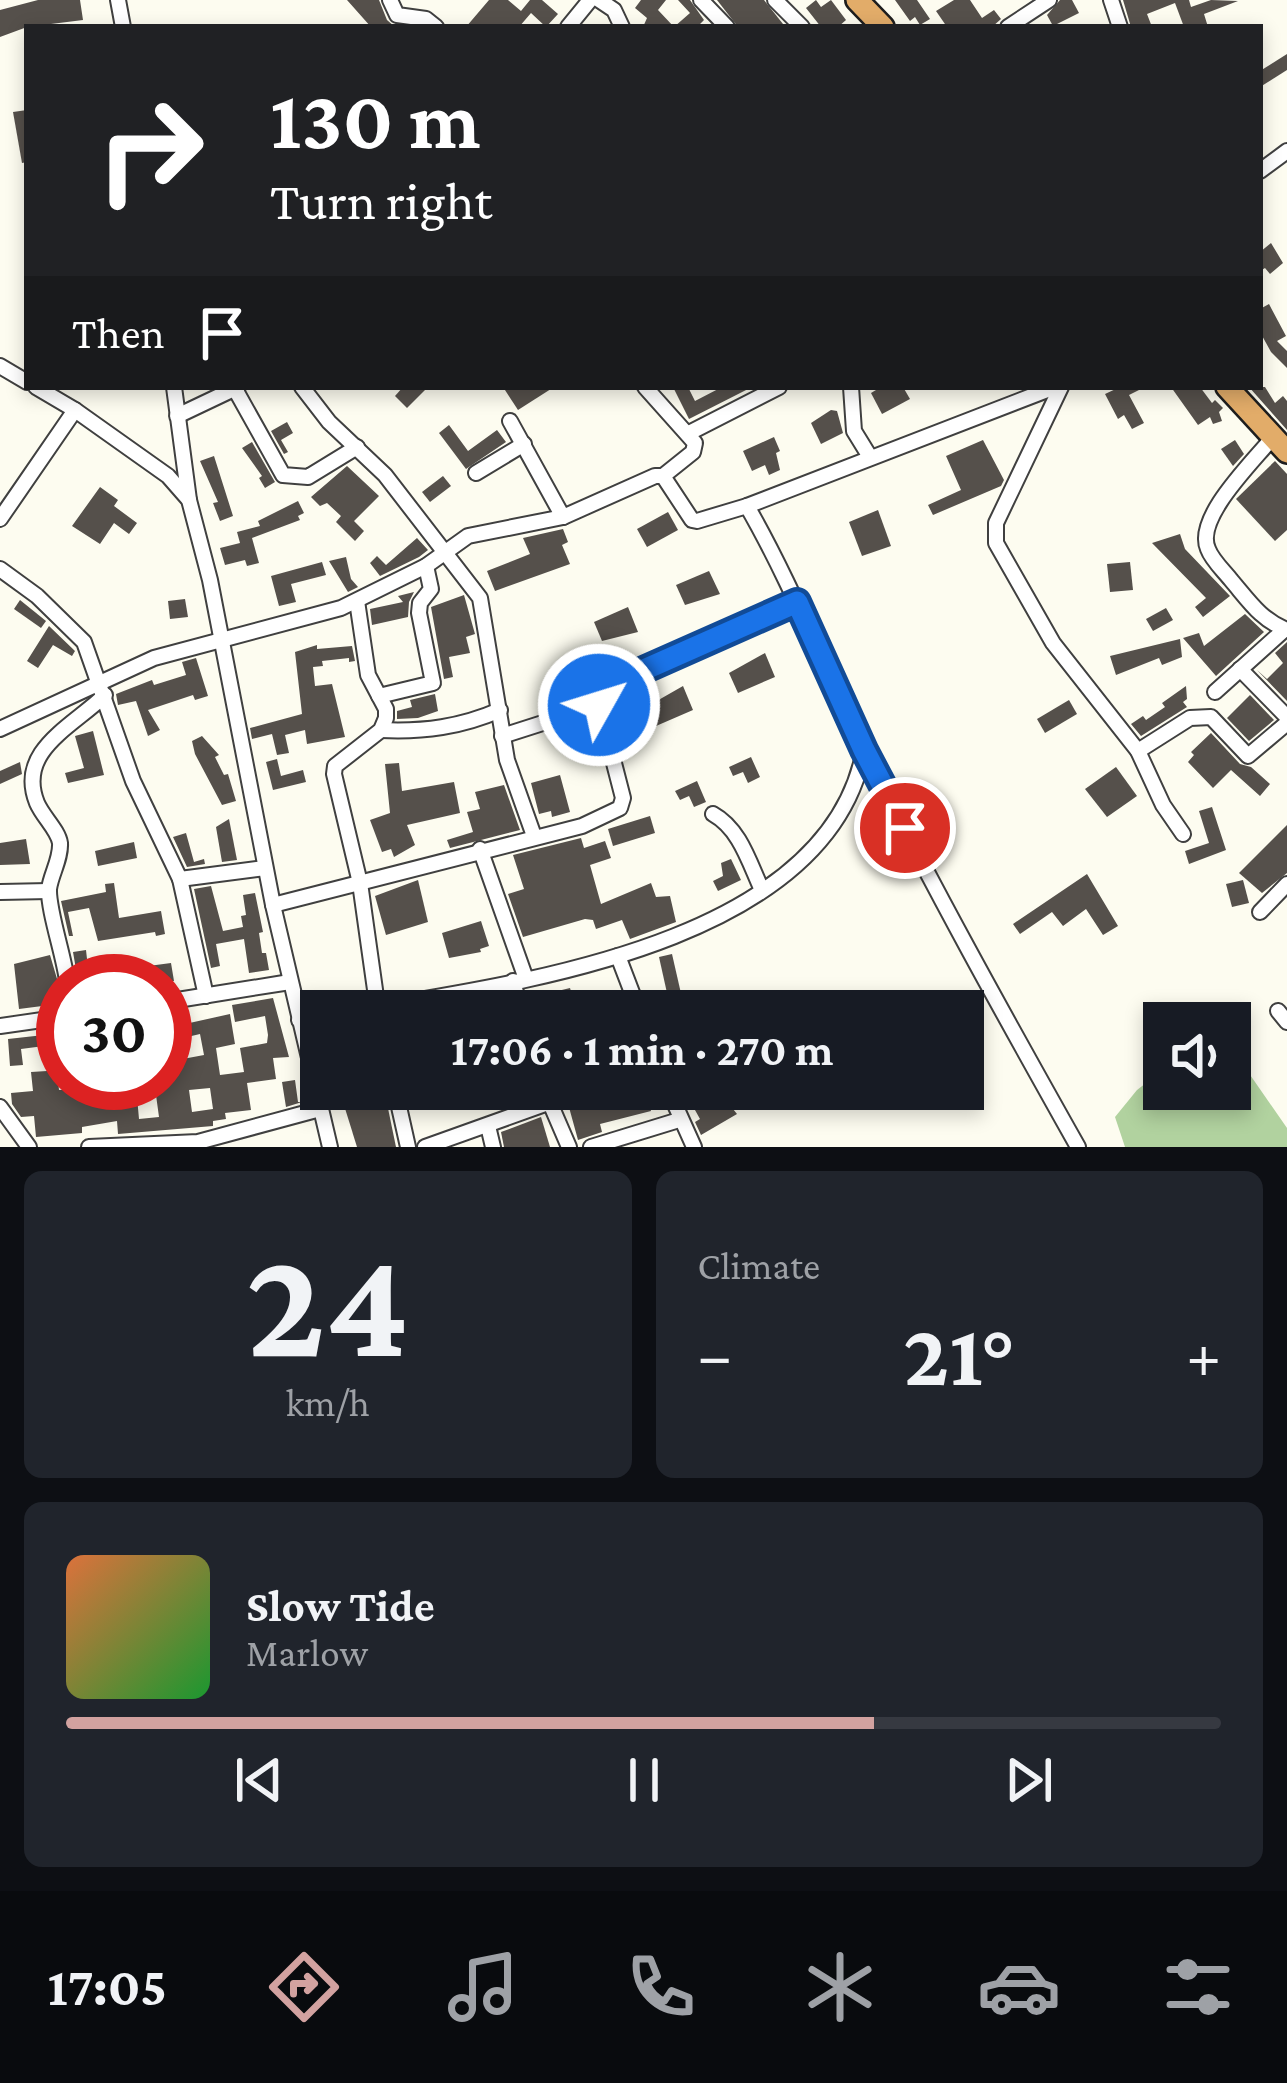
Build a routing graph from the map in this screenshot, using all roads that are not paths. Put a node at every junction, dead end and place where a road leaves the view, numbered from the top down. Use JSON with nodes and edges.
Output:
{"nodes":[{"id":1,"x":391,"y":0,"type":"edge"},
{"id":2,"x":429,"y":0,"type":"edge"},
{"id":3,"x":590,"y":0,"type":"edge"},
{"id":4,"x":599,"y":0,"type":"edge"},
{"id":5,"x":701,"y":0,"type":"edge"},
{"id":6,"x":775,"y":0,"type":"edge"},
{"id":7,"x":857,"y":0,"type":"edge"},
{"id":8,"x":1048,"y":0,"type":"edge"},
{"id":9,"x":409,"y":22,"type":"edge"},
{"id":10,"x":570,"y":24,"type":"edge"},
{"id":11,"x":621,"y":24,"type":"edge"},
{"id":12,"x":724,"y":24,"type":"edge"},
{"id":13,"x":799,"y":24,"type":"edge"},
{"id":14,"x":880,"y":24,"type":"edge"},
{"id":15,"x":1013,"y":24,"type":"edge"},
{"id":16,"x":41,"y":390,"type":"edge"},
{"id":17,"x":174,"y":390,"type":"edge"},
{"id":18,"x":233,"y":390,"type":"edge"},
{"id":19,"x":238,"y":390,"type":"edge"},
{"id":20,"x":304,"y":390,"type":"edge"},
{"id":21,"x":648,"y":390,"type":"edge"},
{"id":22,"x":773,"y":390,"type":"edge"},
{"id":23,"x":851,"y":390,"type":"edge"},
{"id":24,"x":1051,"y":390,"type":"edge"},
{"id":25,"x":1057,"y":390,"type":"edge"},
{"id":26,"x":1230,"y":390,"type":"edge"},
{"id":27,"x":75,"y":410,"type":"junction"},
{"id":28,"x":177,"y":416,"type":"junction"},
{"id":29,"x":510,"y":421,"type":"dead end"},
{"id":30,"x":689,"y":433,"type":"junction"},
{"id":31,"x":524,"y":444,"type":"junction"},
{"id":32,"x":1280,"y":444,"type":"edge"},
{"id":33,"x":357,"y":447,"type":"junction"},
{"id":34,"x":870,"y":457,"type":"junction"},
{"id":35,"x":476,"y":473,"type":"dead end"},
{"id":36,"x":663,"y":476,"type":"junction"},
{"id":37,"x":189,"y":500,"type":"junction"},
{"id":38,"x":747,"y":506,"type":"junction"},
{"id":39,"x":563,"y":517,"type":"junction"},
{"id":40,"x":0,"y":519,"type":"edge"},
{"id":41,"x":445,"y":553,"type":"junction"},
{"id":42,"x":426,"y":566,"type":"junction"},
{"id":43,"x":0,"y":569,"type":"edge"},
{"id":44,"x":357,"y":601,"type":"junction"},
{"id":45,"x":797,"y":602,"type":"junction"},
{"id":46,"x":1286,"y":630,"type":"edge"},
{"id":47,"x":220,"y":637,"type":"junction"},
{"id":48,"x":1240,"y":669,"type":"junction"},
{"id":49,"x":103,"y":689,"type":"junction"},
{"id":50,"x":1215,"y":692,"type":"dead end"},
{"id":51,"x":379,"y":696,"type":"junction"},
{"id":52,"x":599,"y":705,"type":"junction"},
{"id":53,"x":500,"y":710,"type":"junction"},
{"id":54,"x":1287,"y":720,"type":"edge"},
{"id":55,"x":0,"y":729,"type":"edge"},
{"id":56,"x":381,"y":730,"type":"junction"},
{"id":57,"x":502,"y":736,"type":"junction"},
{"id":58,"x":864,"y":750,"type":"junction"},
{"id":59,"x":1138,"y":751,"type":"junction"},
{"id":60,"x":712,"y":814,"type":"dead end"},
{"id":61,"x":1184,"y":834,"type":"dead end"},
{"id":62,"x":534,"y":836,"type":"junction"},
{"id":63,"x":480,"y":849,"type":"junction"},
{"id":64,"x":265,"y":868,"type":"junction"},
{"id":65,"x":180,"y":879,"type":"junction"},
{"id":66,"x":360,"y":884,"type":"junction"},
{"id":67,"x":1287,"y":884,"type":"edge"},
{"id":68,"x":762,"y":890,"type":"junction"},
{"id":69,"x":49,"y":891,"type":"junction"},
{"id":70,"x":0,"y":892,"type":"edge"},
{"id":71,"x":273,"y":905,"type":"junction"},
{"id":72,"x":1260,"y":912,"type":"dead end"},
{"id":73,"x":62,"y":954,"type":"edge"},
{"id":74,"x":618,"y":956,"type":"junction"},
{"id":75,"x":519,"y":980,"type":"junction"},
{"id":76,"x":290,"y":982,"type":"junction"},
{"id":77,"x":375,"y":990,"type":"edge"},
{"id":78,"x":470,"y":990,"type":"edge"},
{"id":79,"x":520,"y":990,"type":"edge"},
{"id":80,"x":631,"y":990,"type":"edge"},
{"id":81,"x":206,"y":995,"type":"junction"},
{"id":82,"x":192,"y":997,"type":"edge"},
{"id":83,"x":299,"y":1020,"type":"joint"},
{"id":84,"x":36,"y":1021,"type":"edge"},
{"id":85,"x":300,"y":1024,"type":"edge"},
{"id":86,"x":0,"y":1026,"type":"edge"},
{"id":87,"x":0,"y":1107,"type":"edge"},
{"id":88,"x":316,"y":1110,"type":"edge"},
{"id":89,"x":320,"y":1110,"type":"edge"},
{"id":90,"x":400,"y":1110,"type":"edge"},
{"id":91,"x":519,"y":1110,"type":"edge"},
{"id":92,"x":552,"y":1110,"type":"edge"},
{"id":93,"x":675,"y":1110,"type":"edge"},
{"id":94,"x":679,"y":1120,"type":"junction"},
{"id":95,"x":488,"y":1126,"type":"junction"},
{"id":96,"x":609,"y":1146,"type":"edge"},
{"id":97,"x":29,"y":1147,"type":"edge"},
{"id":98,"x":89,"y":1147,"type":"edge"},
{"id":99,"x":330,"y":1147,"type":"edge"},
{"id":100,"x":408,"y":1147,"type":"edge"},
{"id":101,"x":425,"y":1147,"type":"edge"},
{"id":102,"x":493,"y":1147,"type":"edge"},
{"id":103,"x":569,"y":1147,"type":"edge"},
{"id":104,"x":591,"y":1147,"type":"edge"},
{"id":105,"x":694,"y":1147,"type":"edge"},
{"id":106,"x":1078,"y":1147,"type":"edge"}],
"edges":[{"from":1,"to":9,"type":"street"},
{"from":2,"to":9,"type":"street"},
{"from":3,"to":10,"type":"street"},
{"from":4,"to":11,"type":"street"},
{"from":5,"to":12,"type":"street"},
{"from":6,"to":13,"type":"street"},
{"from":7,"to":14,"type":"highway"},
{"from":8,"to":15,"type":"street"},
{"from":16,"to":27,"type":"street"},
{"from":17,"to":28,"type":"street"},
{"from":18,"to":28,"type":"street"},
{"from":19,"to":33,"type":"street"},
{"from":20,"to":33,"type":"street"},
{"from":21,"to":30,"type":"street"},
{"from":22,"to":30,"type":"street"},
{"from":23,"to":34,"type":"street"},
{"from":24,"to":34,"type":"street"},
{"from":25,"to":59,"type":"street"},
{"from":26,"to":32,"type":"highway"},
{"from":27,"to":37,"type":"street"},
{"from":27,"to":40,"type":"street"},
{"from":28,"to":37,"type":"street"},
{"from":29,"to":31,"type":"street"},
{"from":30,"to":36,"type":"street"},
{"from":31,"to":35,"type":"street"},
{"from":31,"to":39,"type":"street"},
{"from":32,"to":46,"type":"street"},
{"from":33,"to":41,"type":"street"},
{"from":34,"to":38,"type":"street"},
{"from":36,"to":38,"type":"street"},
{"from":36,"to":39,"type":"street"},
{"from":37,"to":47,"type":"street"},
{"from":38,"to":45,"type":"street"},
{"from":39,"to":41,"type":"street"},
{"from":41,"to":42,"type":"street"},
{"from":41,"to":53,"type":"street"},
{"from":42,"to":44,"type":"street"},
{"from":42,"to":51,"type":"street"},
{"from":43,"to":49,"type":"street"},
{"from":44,"to":47,"type":"street"},
{"from":44,"to":51,"type":"street"},
{"from":45,"to":52,"type":"street"},
{"from":45,"to":58,"type":"street"},
{"from":46,"to":48,"type":"street"},
{"from":47,"to":49,"type":"street"},
{"from":47,"to":64,"type":"street"},
{"from":48,"to":50,"type":"street"},
{"from":48,"to":54,"type":"street"},
{"from":49,"to":55,"type":"street"},
{"from":49,"to":65,"type":"street"},
{"from":49,"to":69,"type":"street"},
{"from":51,"to":56,"type":"street"},
{"from":52,"to":57,"type":"street"},
{"from":52,"to":62,"type":"street"},
{"from":53,"to":56,"type":"street"},
{"from":53,"to":57,"type":"street"},
{"from":54,"to":59,"type":"street"},
{"from":56,"to":66,"type":"street"},
{"from":57,"to":62,"type":"street"},
{"from":58,"to":68,"type":"street"},
{"from":58,"to":106,"type":"street"},
{"from":59,"to":61,"type":"street"},
{"from":60,"to":68,"type":"street"},
{"from":62,"to":63,"type":"street"},
{"from":63,"to":66,"type":"street"},
{"from":63,"to":75,"type":"street"},
{"from":64,"to":65,"type":"street"},
{"from":64,"to":71,"type":"street"},
{"from":65,"to":81,"type":"street"},
{"from":66,"to":71,"type":"street"},
{"from":66,"to":77,"type":"street"},
{"from":67,"to":72,"type":"street"},
{"from":68,"to":74,"type":"street"},
{"from":69,"to":70,"type":"street"},
{"from":69,"to":73,"type":"street"},
{"from":71,"to":76,"type":"street"},
{"from":74,"to":75,"type":"street"},
{"from":74,"to":80,"type":"street"},
{"from":75,"to":78,"type":"street"},
{"from":75,"to":79,"type":"street"},
{"from":76,"to":81,"type":"street"},
{"from":76,"to":83,"type":"street"},
{"from":81,"to":82,"type":"street"},
{"from":83,"to":85,"type":"street"},
{"from":84,"to":86,"type":"street"},
{"from":87,"to":97,"type":"street"},
{"from":88,"to":98,"type":"street"},
{"from":89,"to":99,"type":"street"},
{"from":90,"to":100,"type":"street"},
{"from":91,"to":95,"type":"street"},
{"from":92,"to":103,"type":"street"},
{"from":93,"to":94,"type":"street"},
{"from":94,"to":96,"type":"street"},
{"from":94,"to":105,"type":"street"},
{"from":95,"to":101,"type":"street"},
{"from":95,"to":102,"type":"street"},
{"from":96,"to":104,"type":"street"}]}
